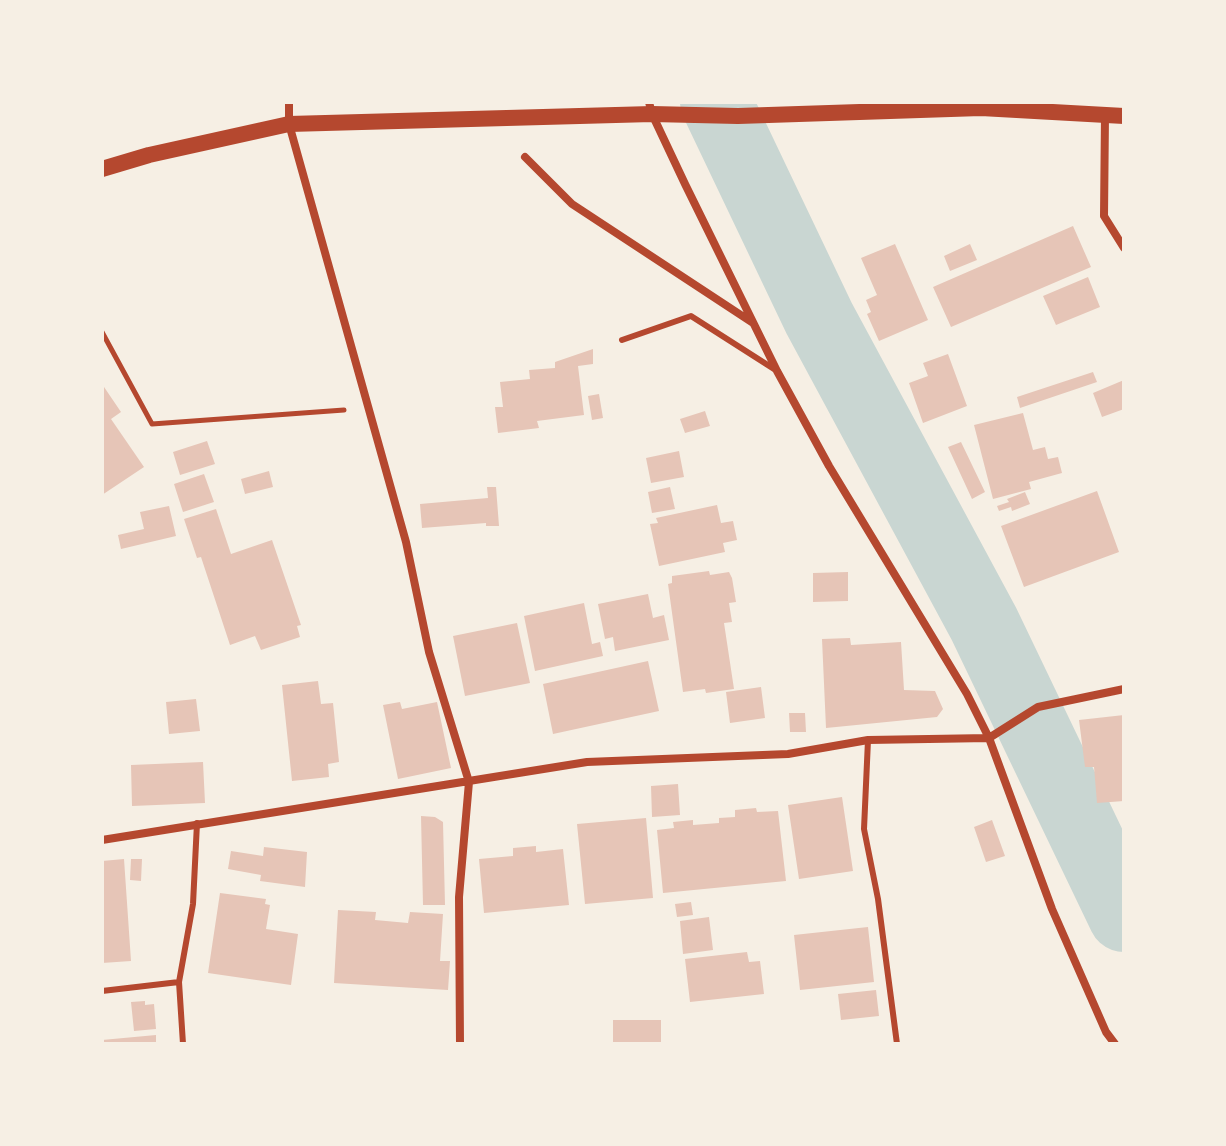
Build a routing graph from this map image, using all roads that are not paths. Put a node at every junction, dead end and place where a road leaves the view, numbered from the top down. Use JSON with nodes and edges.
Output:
{"nodes":[{"id":1,"x":289,"y":102,"type":"edge"},
{"id":2,"x":981,"y":105,"type":"edge"},
{"id":3,"x":651,"y":108,"type":"edge"},
{"id":4,"x":1105,"y":115,"type":"junction"},
{"id":5,"x":1124,"y":116,"type":"edge"},
{"id":6,"x":289,"y":124,"type":"junction"},
{"id":7,"x":525,"y":157,"type":"dead end"},
{"id":8,"x":102,"y":169,"type":"edge"},
{"id":9,"x":1124,"y":248,"type":"edge"},
{"id":10,"x":756,"y":325,"type":"junction"},
{"id":11,"x":622,"y":340,"type":"dead end"},
{"id":12,"x":777,"y":371,"type":"junction"},
{"id":13,"x":1124,"y":689,"type":"edge"},
{"id":14,"x":989,"y":738,"type":"junction"},
{"id":15,"x":868,"y":740,"type":"junction"},
{"id":16,"x":469,"y":782,"type":"junction"},
{"id":17,"x":197,"y":823,"type":"junction"},
{"id":18,"x":102,"y":840,"type":"edge"},
{"id":19,"x":179,"y":982,"type":"junction"},
{"id":20,"x":102,"y":991,"type":"edge"},
{"id":21,"x":183,"y":1044,"type":"edge"},
{"id":22,"x":460,"y":1044,"type":"edge"},
{"id":23,"x":897,"y":1044,"type":"edge"},
{"id":24,"x":1115,"y":1044,"type":"edge"}],
"edges":[{"from":1,"to":6,"type":"street"},
{"from":2,"to":3,"type":"main road"},
{"from":2,"to":4,"type":"main road"},
{"from":3,"to":6,"type":"main road"},
{"from":3,"to":10,"type":"street"},
{"from":4,"to":5,"type":"main road"},
{"from":4,"to":9,"type":"street"},
{"from":6,"to":8,"type":"main road"},
{"from":6,"to":16,"type":"street"},
{"from":7,"to":10,"type":"street"},
{"from":10,"to":12,"type":"street"},
{"from":11,"to":12,"type":"lane"},
{"from":12,"to":14,"type":"street"},
{"from":13,"to":14,"type":"street"},
{"from":14,"to":15,"type":"street"},
{"from":14,"to":24,"type":"street"},
{"from":15,"to":16,"type":"street"},
{"from":15,"to":23,"type":"lane"},
{"from":16,"to":17,"type":"street"},
{"from":16,"to":22,"type":"street"},
{"from":17,"to":18,"type":"street"},
{"from":17,"to":19,"type":"lane"},
{"from":19,"to":20,"type":"lane"},
{"from":19,"to":21,"type":"lane"}]}
